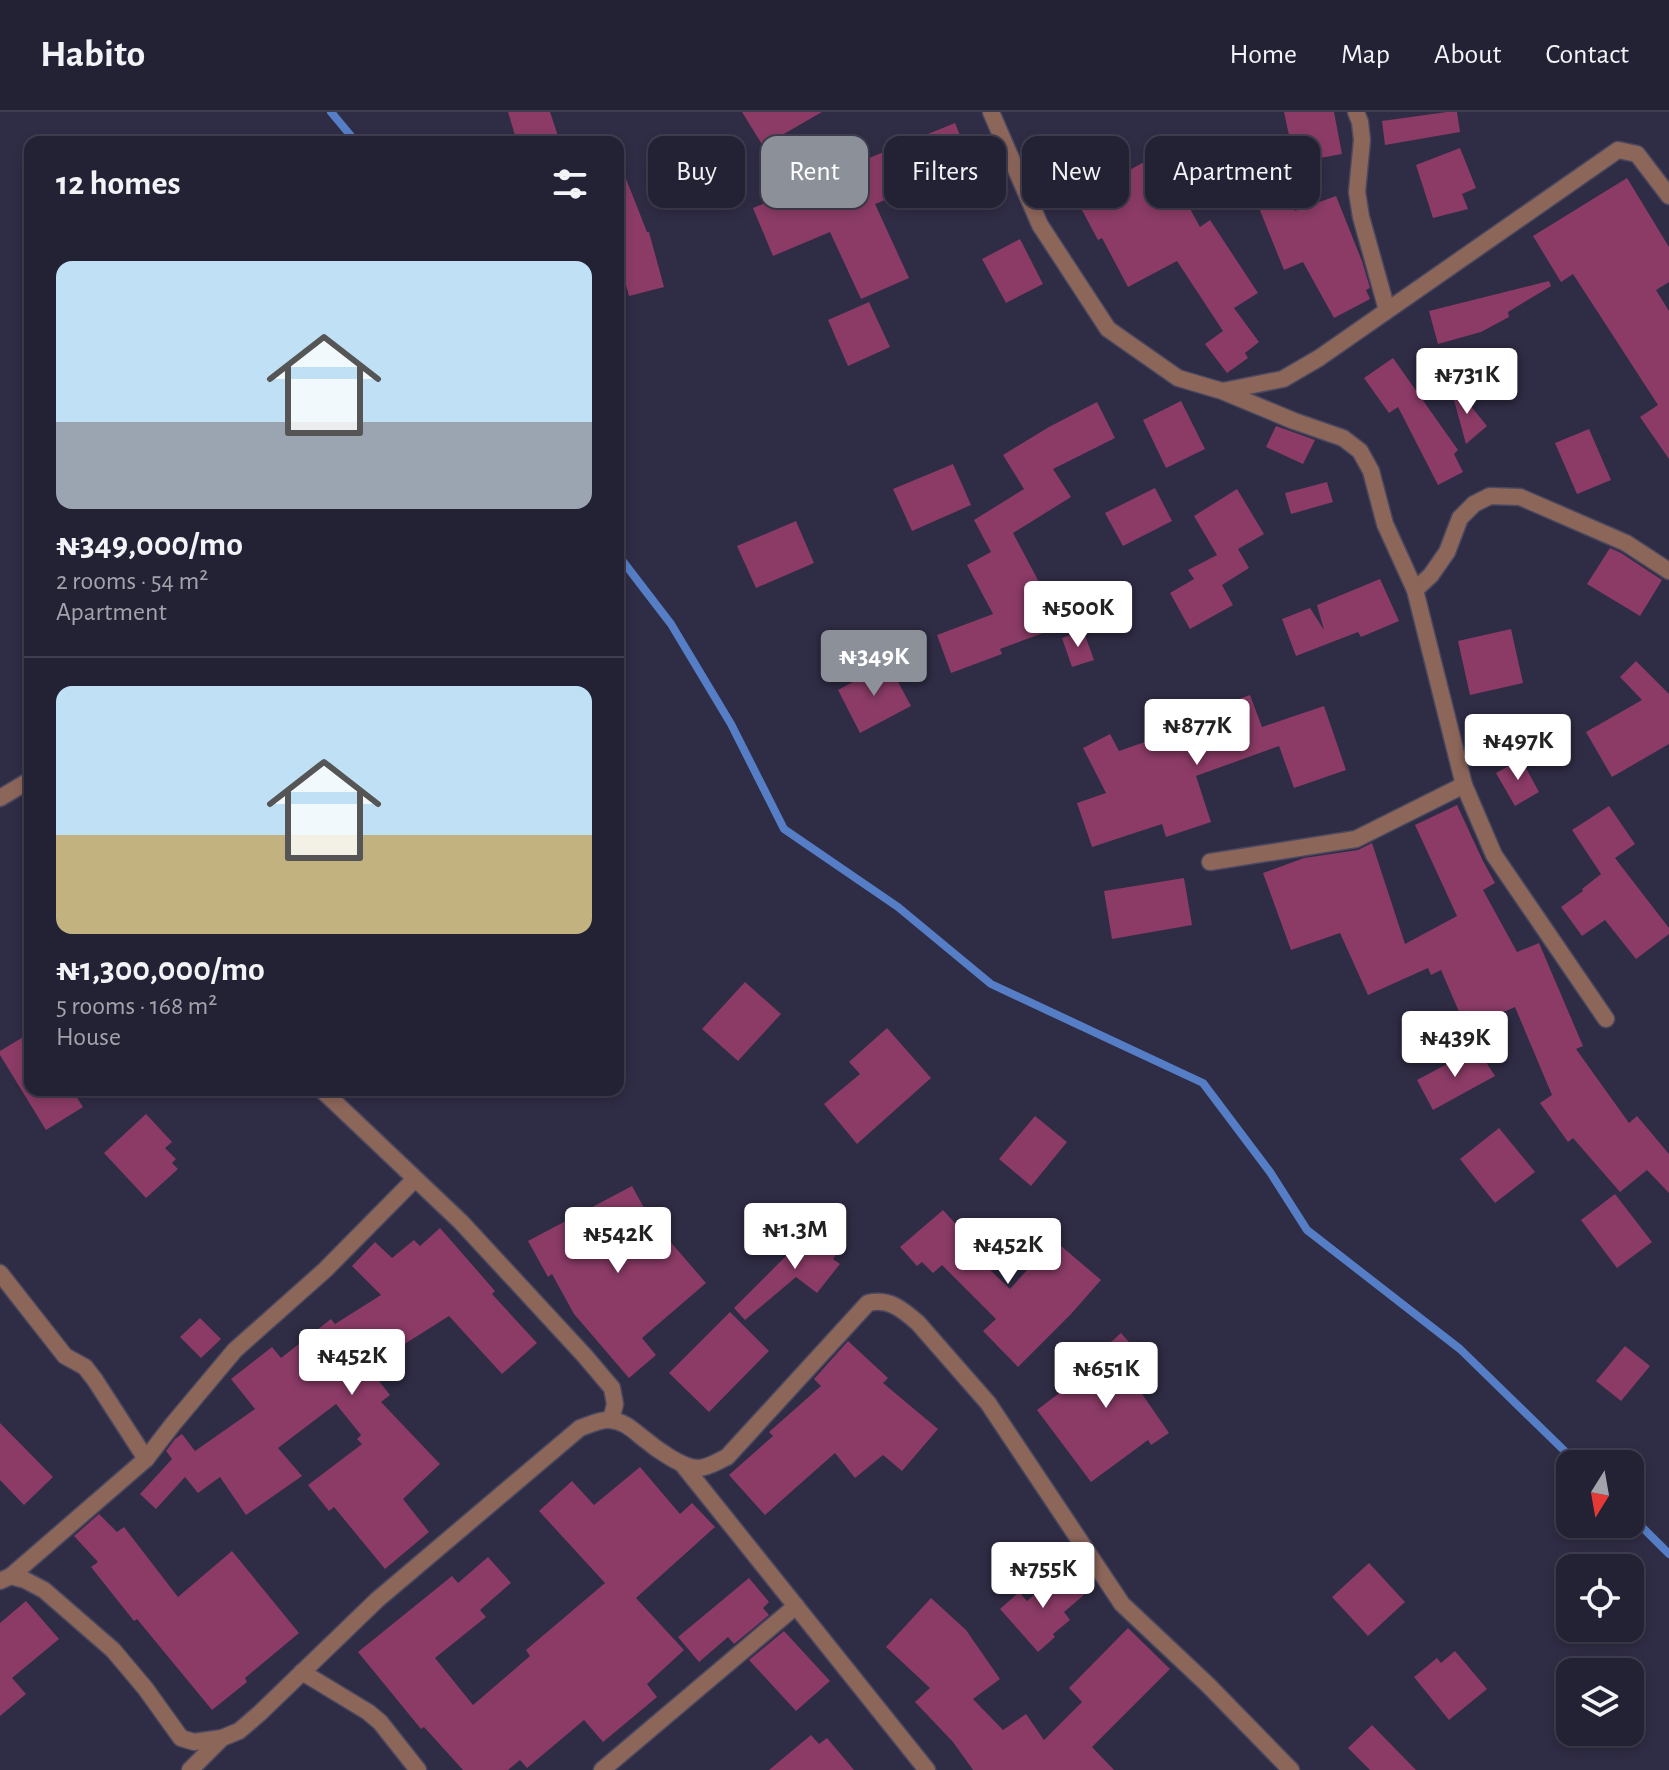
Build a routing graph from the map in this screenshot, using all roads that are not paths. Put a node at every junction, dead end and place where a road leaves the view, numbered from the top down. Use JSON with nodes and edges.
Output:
{"nodes":[{"id":1,"x":991,"y":112,"type":"edge"},
{"id":2,"x":1356,"y":112,"type":"edge"},
{"id":3,"x":1669,"y":196,"type":"edge"},
{"id":4,"x":1387,"y":310,"type":"junction"},
{"id":5,"x":1222,"y":391,"type":"junction"},
{"id":6,"x":1669,"y":571,"type":"edge"},
{"id":7,"x":1415,"y":590,"type":"junction"},
{"id":8,"x":24,"y":785,"type":"edge"},
{"id":9,"x":1464,"y":785,"type":"junction"},
{"id":10,"x":0,"y":798,"type":"edge"},
{"id":11,"x":1210,"y":862,"type":"dead end"},
{"id":12,"x":1606,"y":1019,"type":"dead end"},
{"id":13,"x":328,"y":1096,"type":"edge"},
{"id":14,"x":415,"y":1179,"type":"junction"},
{"id":15,"x":0,"y":1273,"type":"edge"},
{"id":16,"x":611,"y":1420,"type":"junction"},
{"id":17,"x":146,"y":1459,"type":"junction"},
{"id":18,"x":683,"y":1465,"type":"junction"},
{"id":19,"x":6,"y":1579,"type":"edge"},
{"id":20,"x":796,"y":1606,"type":"junction"},
{"id":21,"x":302,"y":1672,"type":"junction"},
{"id":22,"x":222,"y":1738,"type":"junction"},
{"id":23,"x":190,"y":1770,"type":"edge"},
{"id":24,"x":418,"y":1770,"type":"edge"},
{"id":25,"x":602,"y":1770,"type":"edge"},
{"id":26,"x":927,"y":1770,"type":"edge"},
{"id":27,"x":1291,"y":1770,"type":"edge"}],
"edges":[{"from":1,"to":5,"type":"street"},
{"from":2,"to":4,"type":"street"},
{"from":3,"to":4,"type":"street"},
{"from":4,"to":5,"type":"street"},
{"from":5,"to":7,"type":"street"},
{"from":6,"to":7,"type":"street"},
{"from":7,"to":9,"type":"street"},
{"from":8,"to":10,"type":"street"},
{"from":9,"to":11,"type":"street"},
{"from":9,"to":12,"type":"street"},
{"from":13,"to":14,"type":"street"},
{"from":14,"to":16,"type":"street"},
{"from":14,"to":17,"type":"street"},
{"from":15,"to":17,"type":"street"},
{"from":16,"to":18,"type":"street"},
{"from":16,"to":21,"type":"street"},
{"from":17,"to":19,"type":"street"},
{"from":18,"to":20,"type":"street"},
{"from":18,"to":27,"type":"street"},
{"from":19,"to":22,"type":"street"},
{"from":20,"to":25,"type":"street"},
{"from":20,"to":26,"type":"street"},
{"from":21,"to":22,"type":"street"},
{"from":21,"to":24,"type":"street"},
{"from":22,"to":23,"type":"street"}]}
